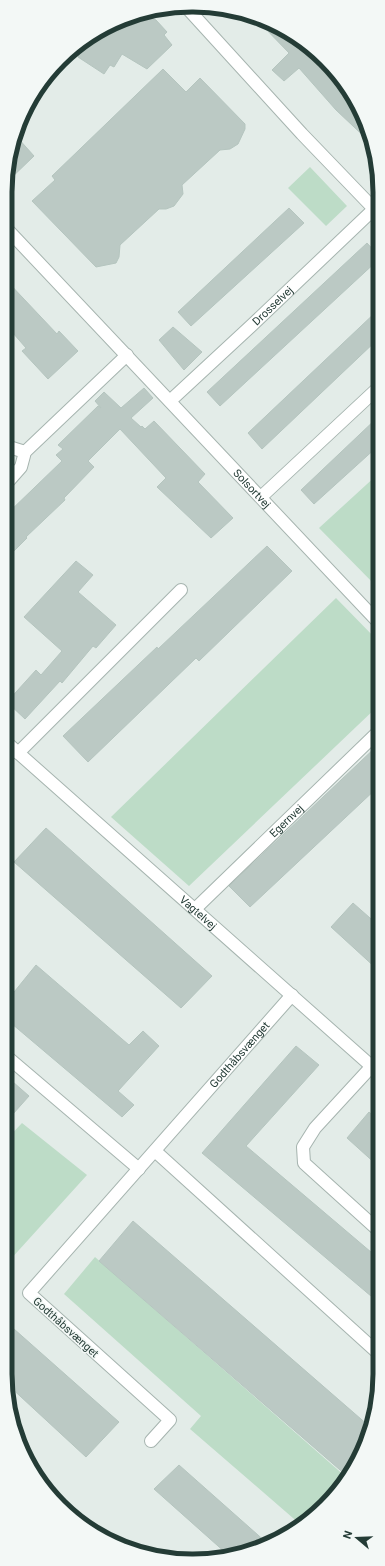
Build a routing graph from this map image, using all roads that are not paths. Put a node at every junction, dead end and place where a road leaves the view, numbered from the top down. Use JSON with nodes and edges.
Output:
{"nodes":[{"id":1,"x":192,"y":12,"type":"edge"},
{"id":2,"x":373,"y":208,"type":"edge"},
{"id":3,"x":373,"y":214,"type":"edge"},
{"id":4,"x":12,"y":234,"type":"edge"},
{"id":5,"x":127,"y":355,"type":"junction"},
{"id":6,"x":373,"y":393,"type":"edge"},
{"id":7,"x":170,"y":401,"type":"junction"},
{"id":8,"x":12,"y":448,"type":"edge"},
{"id":9,"x":25,"y":452,"type":"junction"},
{"id":10,"x":12,"y":477,"type":"edge"},
{"id":11,"x":261,"y":497,"type":"junction"},
{"id":12,"x":180,"y":590,"type":"dead end"},
{"id":13,"x":373,"y":617,"type":"edge"},
{"id":14,"x":373,"y":737,"type":"edge"},
{"id":15,"x":12,"y":748,"type":"edge"},
{"id":16,"x":18,"y":753,"type":"junction"},
{"id":17,"x":195,"y":909,"type":"junction"},
{"id":18,"x":292,"y":995,"type":"junction"},
{"id":19,"x":12,"y":1061,"type":"edge"},
{"id":20,"x":373,"y":1067,"type":"edge"},
{"id":21,"x":373,"y":1071,"type":"edge"},
{"id":22,"x":155,"y":1151,"type":"junction"},
{"id":23,"x":139,"y":1169,"type":"junction"},
{"id":24,"x":373,"y":1225,"type":"edge"},
{"id":25,"x":373,"y":1349,"type":"edge"},
{"id":26,"x":150,"y":1442,"type":"dead end"}],
"edges":[{"from":1,"to":2,"type":"street","name":"Drosselvej"},
{"from":3,"to":7,"type":"street","name":"Drosselvej"},
{"from":4,"to":5,"type":"street","name":"Solsortvej"},
{"from":5,"to":7,"type":"street","name":"Solsortvej"},
{"from":5,"to":9,"type":"street"},
{"from":6,"to":11,"type":"street"},
{"from":7,"to":11,"type":"street","name":"Solsortvej"},
{"from":8,"to":9,"type":"street"},
{"from":9,"to":10,"type":"street"},
{"from":11,"to":13,"type":"street","name":"Solsortvej"},
{"from":12,"to":16,"type":"street"},
{"from":14,"to":17,"type":"street","name":"Egernvej"},
{"from":15,"to":16,"type":"street","name":"Vagtelvej"},
{"from":16,"to":17,"type":"street","name":"Vagtelvej"},
{"from":17,"to":18,"type":"street","name":"Vagtelvej"},
{"from":18,"to":20,"type":"street","name":"Vagtelvej"},
{"from":18,"to":22,"type":"street","name":"Godthåbsvænget"},
{"from":19,"to":23,"type":"street"},
{"from":21,"to":24,"type":"street"},
{"from":22,"to":23,"type":"street","name":"Godthåbsvænget"},
{"from":22,"to":25,"type":"street"},
{"from":23,"to":26,"type":"street","name":"Godthåbsvænget"}]}
